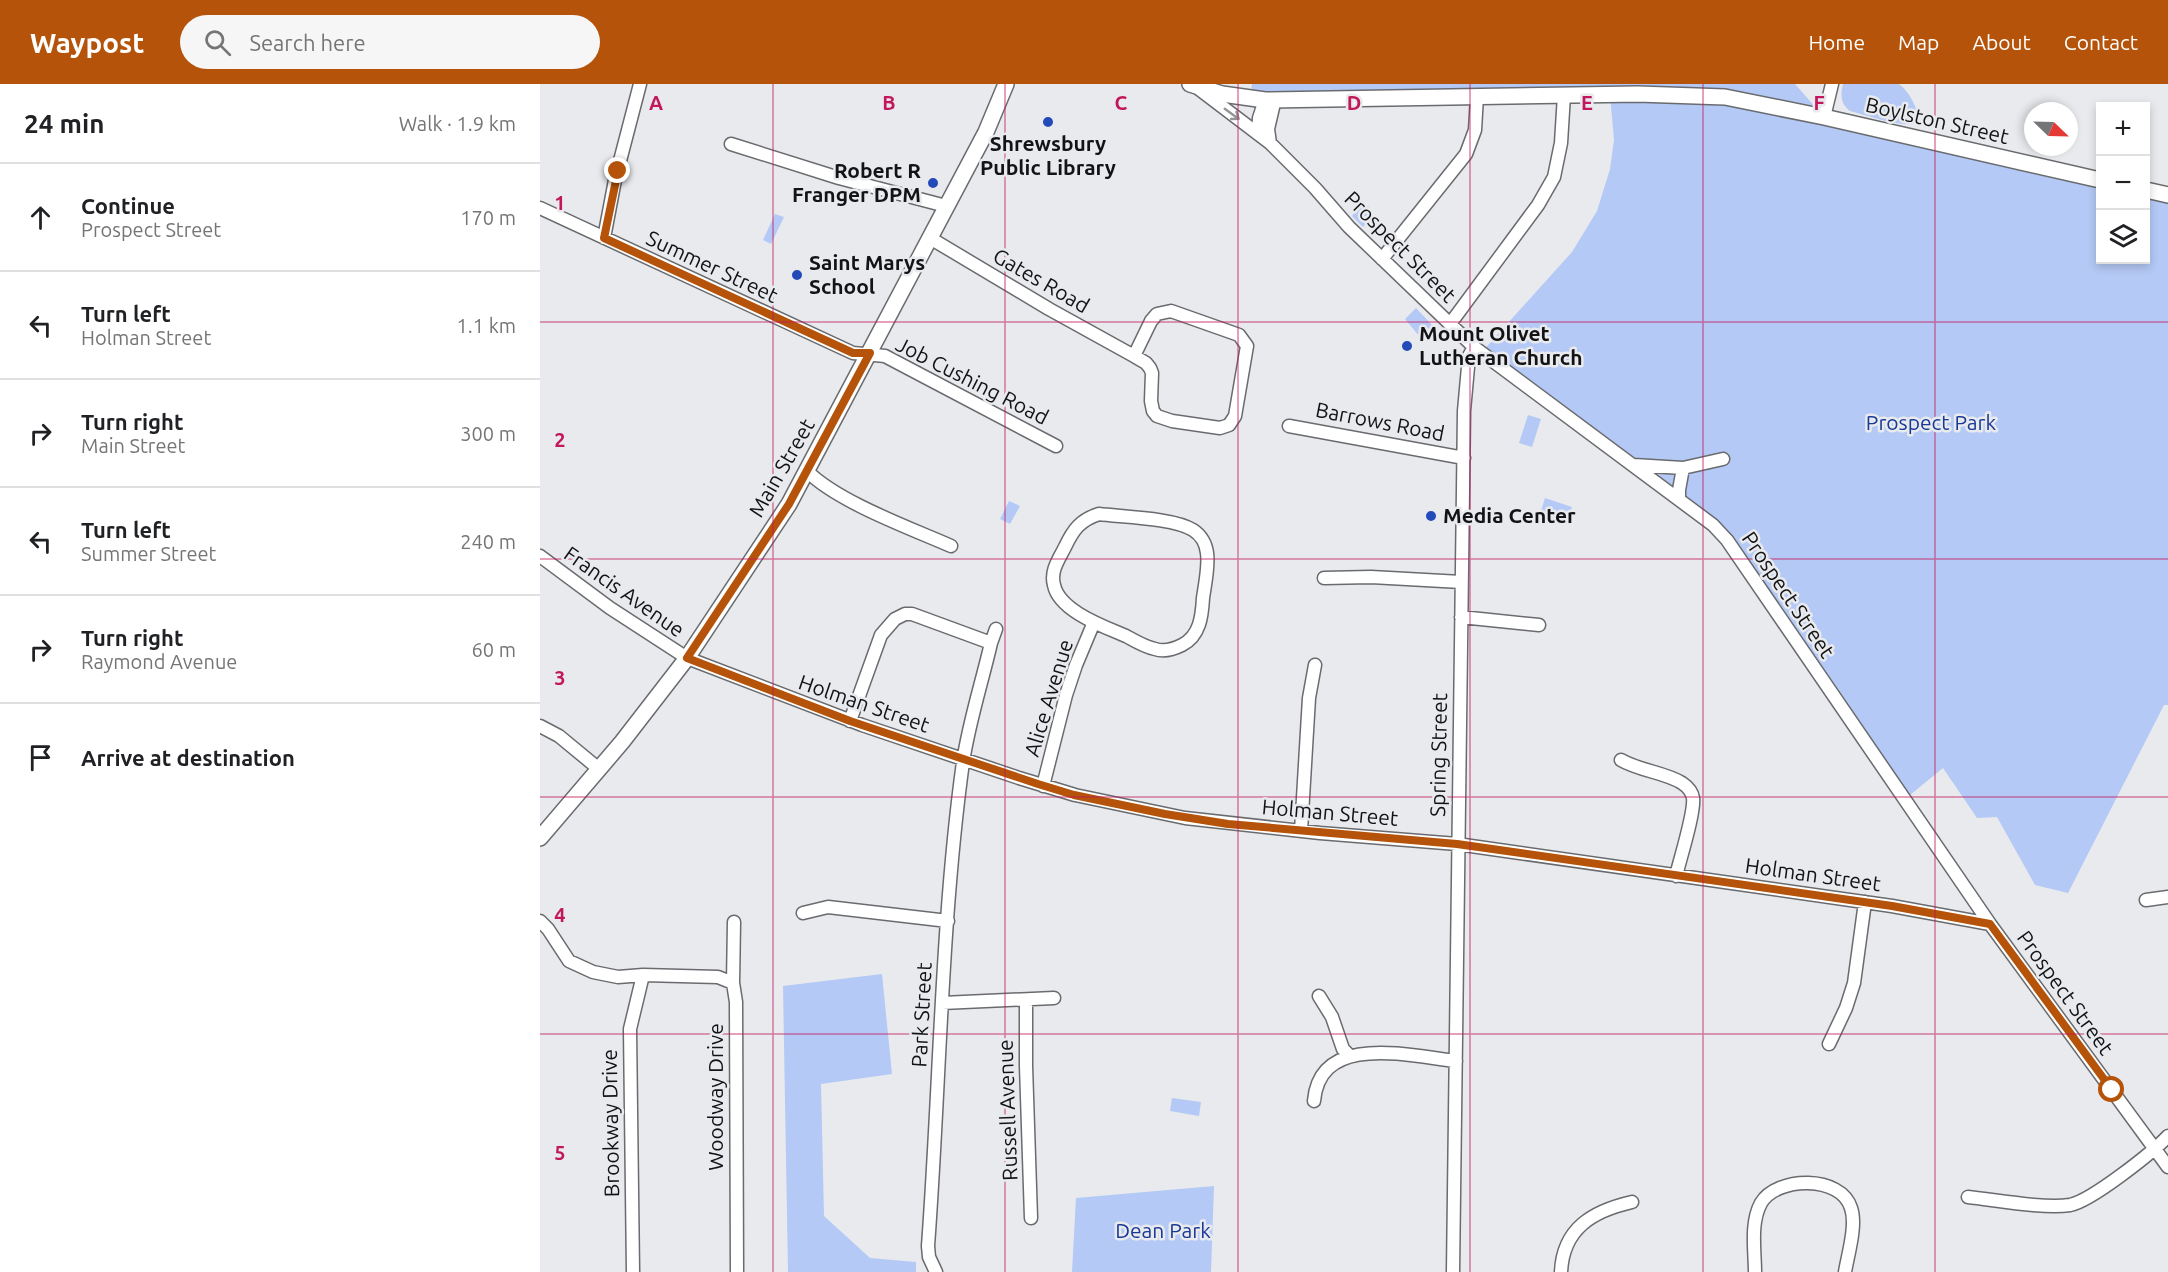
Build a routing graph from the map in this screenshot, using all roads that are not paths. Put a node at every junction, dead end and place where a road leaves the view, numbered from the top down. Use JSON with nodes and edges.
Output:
{"nodes":[{"id":1,"x":640,"y":84,"type":"edge"},
{"id":2,"x":1005,"y":84,"type":"edge"},
{"id":3,"x":1832,"y":84,"type":"edge"},
{"id":4,"x":1191,"y":85,"type":"edge"},
{"id":5,"x":1477,"y":96,"type":"junction"},
{"id":6,"x":1564,"y":96,"type":"junction"},
{"id":7,"x":1270,"y":99,"type":"junction"},
{"id":8,"x":1824,"y":117,"type":"junction"},
{"id":9,"x":1258,"y":134,"type":"junction"},
{"id":10,"x":1270,"y":143,"type":"junction"},
{"id":11,"x":731,"y":144,"type":"dead end"},
{"id":12,"x":2096,"y":179,"type":"edge"},
{"id":13,"x":2150,"y":191,"type":"edge"},
{"id":14,"x":2168,"y":195,"type":"edge"},
{"id":15,"x":946,"y":206,"type":"junction"},
{"id":16,"x":540,"y":208,"type":"edge"},
{"id":17,"x":604,"y":238,"type":"junction"},
{"id":18,"x":930,"y":238,"type":"junction"},
{"id":19,"x":1382,"y":259,"type":"junction"},
{"id":20,"x":1450,"y":324,"type":"junction"},
{"id":21,"x":1474,"y":348,"type":"junction"},
{"id":22,"x":870,"y":353,"type":"junction"},
{"id":23,"x":1134,"y":356,"type":"junction"},
{"id":24,"x":1289,"y":426,"type":"dead end"},
{"id":25,"x":1056,"y":446,"type":"dead end"},
{"id":26,"x":1464,"y":458,"type":"junction"},
{"id":27,"x":1723,"y":459,"type":"dead end"},
{"id":28,"x":1633,"y":465,"type":"junction"},
{"id":29,"x":1683,"y":468,"type":"junction"},
{"id":30,"x":807,"y":471,"type":"junction"},
{"id":31,"x":1679,"y":498,"type":"junction"},
{"id":32,"x":951,"y":546,"type":"dead end"},
{"id":33,"x":540,"y":556,"type":"edge"},
{"id":34,"x":1324,"y":578,"type":"dead end"},
{"id":35,"x":1461,"y":582,"type":"junction"},
{"id":36,"x":1461,"y":617,"type":"junction"},
{"id":37,"x":1094,"y":622,"type":"junction"},
{"id":38,"x":1539,"y":625,"type":"dead end"},
{"id":39,"x":996,"y":629,"type":"dead end"},
{"id":40,"x":991,"y":643,"type":"junction"},
{"id":41,"x":687,"y":658,"type":"junction"},
{"id":42,"x":1315,"y":665,"type":"dead end"},
{"id":43,"x":850,"y":721,"type":"junction"},
{"id":44,"x":540,"y":726,"type":"edge"},
{"id":45,"x":964,"y":759,"type":"junction"},
{"id":46,"x":1621,"y":760,"type":"dead end"},
{"id":47,"x":599,"y":769,"type":"junction"},
{"id":48,"x":1043,"y":786,"type":"junction"},
{"id":49,"x":1301,"y":831,"type":"junction"},
{"id":50,"x":540,"y":838,"type":"edge"},
{"id":51,"x":1457,"y":844,"type":"junction"},
{"id":52,"x":1676,"y":876,"type":"junction"},
{"id":53,"x":2168,"y":897,"type":"edge"},
{"id":54,"x":2146,"y":900,"type":"dead end"},
{"id":55,"x":1865,"y":902,"type":"junction"},
{"id":56,"x":1976,"y":903,"type":"junction"},
{"id":57,"x":803,"y":913,"type":"dead end"},
{"id":58,"x":1964,"y":918,"type":"junction"},
{"id":59,"x":540,"y":921,"type":"edge"},
{"id":60,"x":948,"y":921,"type":"junction"},
{"id":61,"x":734,"y":922,"type":"dead end"},
{"id":62,"x":1990,"y":924,"type":"junction"},
{"id":63,"x":643,"y":975,"type":"junction"},
{"id":64,"x":733,"y":983,"type":"junction"},
{"id":65,"x":1319,"y":996,"type":"dead end"},
{"id":66,"x":1054,"y":998,"type":"dead end"},
{"id":67,"x":1026,"y":1001,"type":"junction"},
{"id":68,"x":942,"y":1003,"type":"junction"},
{"id":69,"x":1829,"y":1044,"type":"dead end"},
{"id":70,"x":1350,"y":1056,"type":"junction"},
{"id":71,"x":1456,"y":1061,"type":"junction"},
{"id":72,"x":1314,"y":1101,"type":"dead end"},
{"id":73,"x":2168,"y":1136,"type":"edge"},
{"id":74,"x":2157,"y":1149,"type":"junction"},
{"id":75,"x":2168,"y":1167,"type":"edge"},
{"id":76,"x":1968,"y":1197,"type":"dead end"},
{"id":77,"x":1632,"y":1202,"type":"dead end"},
{"id":78,"x":1031,"y":1218,"type":"dead end"},
{"id":79,"x":633,"y":1272,"type":"edge"},
{"id":80,"x":737,"y":1272,"type":"edge"},
{"id":81,"x":936,"y":1272,"type":"edge"},
{"id":82,"x":1453,"y":1272,"type":"edge"},
{"id":83,"x":1560,"y":1272,"type":"edge"},
{"id":84,"x":1755,"y":1272,"type":"edge"},
{"id":85,"x":1845,"y":1272,"type":"edge"}],
"edges":[{"from":1,"to":17,"type":"street"},
{"from":2,"to":15,"type":"main road","name":"Main Street"},
{"from":3,"to":8,"type":"street"},
{"from":4,"to":7,"type":"main road","name":"Boylston Street"},
{"from":4,"to":9,"type":"street","name":"Prospect Street","one_way":true},
{"from":5,"to":6,"type":"main road","name":"Boylston Street"},
{"from":5,"to":7,"type":"main road","name":"Boylston Street"},
{"from":5,"to":19,"type":"street"},
{"from":6,"to":8,"type":"main road","name":"Boylston Street"},
{"from":6,"to":20,"type":"street"},
{"from":7,"to":9,"type":"street"},
{"from":7,"to":10,"type":"street"},
{"from":8,"to":12,"type":"main road","name":"Boylston Street"},
{"from":9,"to":10,"type":"street","name":"Prospect Street"},
{"from":10,"to":19,"type":"street","name":"Prospect Street"},
{"from":11,"to":15,"type":"street"},
{"from":13,"to":14,"type":"main road"},
{"from":15,"to":18,"type":"main road","name":"Main Street"},
{"from":16,"to":17,"type":"street","name":"Summer Street"},
{"from":17,"to":22,"type":"street","name":"Summer Street"},
{"from":18,"to":22,"type":"main road","name":"Main Street"},
{"from":18,"to":23,"type":"street","name":"Gates Road"},
{"from":19,"to":20,"type":"street","name":"Prospect Street"},
{"from":20,"to":21,"type":"street","name":"Prospect Street"},
{"from":21,"to":26,"type":"street","name":"Spring Street"},
{"from":21,"to":28,"type":"street","name":"Prospect Street"},
{"from":22,"to":25,"type":"street","name":"Job Cushing Road"},
{"from":22,"to":30,"type":"main road","name":"Main Street"},
{"from":23,"to":23,"type":"street","name":"Gates Road"},
{"from":24,"to":26,"type":"street","name":"Barrows Road"},
{"from":26,"to":35,"type":"street","name":"Spring Street"},
{"from":27,"to":29,"type":"street"},
{"from":28,"to":29,"type":"street"},
{"from":28,"to":31,"type":"street","name":"Prospect Street"},
{"from":29,"to":31,"type":"street"},
{"from":30,"to":32,"type":"street"},
{"from":30,"to":41,"type":"main road","name":"Main Street"},
{"from":31,"to":56,"type":"street","name":"Prospect Street"},
{"from":33,"to":41,"type":"street","name":"Francis Avenue"},
{"from":34,"to":35,"type":"street"},
{"from":35,"to":36,"type":"street","name":"Spring Street"},
{"from":36,"to":38,"type":"street"},
{"from":36,"to":51,"type":"street","name":"Spring Street"},
{"from":37,"to":37,"type":"street"},
{"from":37,"to":48,"type":"street","name":"Alice Avenue"},
{"from":39,"to":40,"type":"street","name":"Park Street"},
{"from":40,"to":43,"type":"street"},
{"from":40,"to":45,"type":"street","name":"Park Street"},
{"from":41,"to":43,"type":"street","name":"Holman Street"},
{"from":41,"to":47,"type":"main road","name":"Main Street"},
{"from":42,"to":49,"type":"street"},
{"from":43,"to":45,"type":"street","name":"Holman Street"},
{"from":44,"to":47,"type":"street"},
{"from":45,"to":48,"type":"street","name":"Holman Street"},
{"from":45,"to":60,"type":"street","name":"Park Street"},
{"from":46,"to":52,"type":"street"},
{"from":47,"to":50,"type":"main road","name":"Main Street"},
{"from":48,"to":49,"type":"street","name":"Holman Street"},
{"from":49,"to":51,"type":"street","name":"Holman Street"},
{"from":51,"to":52,"type":"street","name":"Holman Street"},
{"from":51,"to":71,"type":"street","name":"Spring Street"},
{"from":52,"to":55,"type":"street","name":"Holman Street"},
{"from":53,"to":54,"type":"street"},
{"from":55,"to":58,"type":"street","name":"Holman Street"},
{"from":55,"to":69,"type":"street"},
{"from":56,"to":58,"type":"street"},
{"from":56,"to":62,"type":"street","name":"Prospect Street"},
{"from":57,"to":60,"type":"street"},
{"from":58,"to":62,"type":"street","name":"Holman Street"},
{"from":59,"to":63,"type":"street"},
{"from":60,"to":68,"type":"street","name":"Park Street"},
{"from":61,"to":64,"type":"street","name":"Woodway Drive"},
{"from":62,"to":74,"type":"street","name":"Prospect Street"},
{"from":63,"to":64,"type":"street"},
{"from":63,"to":79,"type":"street","name":"Brookway Drive"},
{"from":64,"to":80,"type":"street","name":"Woodway Drive"},
{"from":65,"to":70,"type":"street"},
{"from":66,"to":67,"type":"street"},
{"from":67,"to":68,"type":"street"},
{"from":67,"to":78,"type":"street","name":"Russell Avenue"},
{"from":68,"to":81,"type":"street","name":"Park Street"},
{"from":70,"to":71,"type":"street"},
{"from":70,"to":72,"type":"street"},
{"from":71,"to":82,"type":"street","name":"Spring Street"},
{"from":73,"to":74,"type":"street"},
{"from":74,"to":75,"type":"street","name":"Prospect Street"},
{"from":74,"to":76,"type":"street"},
{"from":77,"to":83,"type":"street"},
{"from":84,"to":85,"type":"street"}]}
